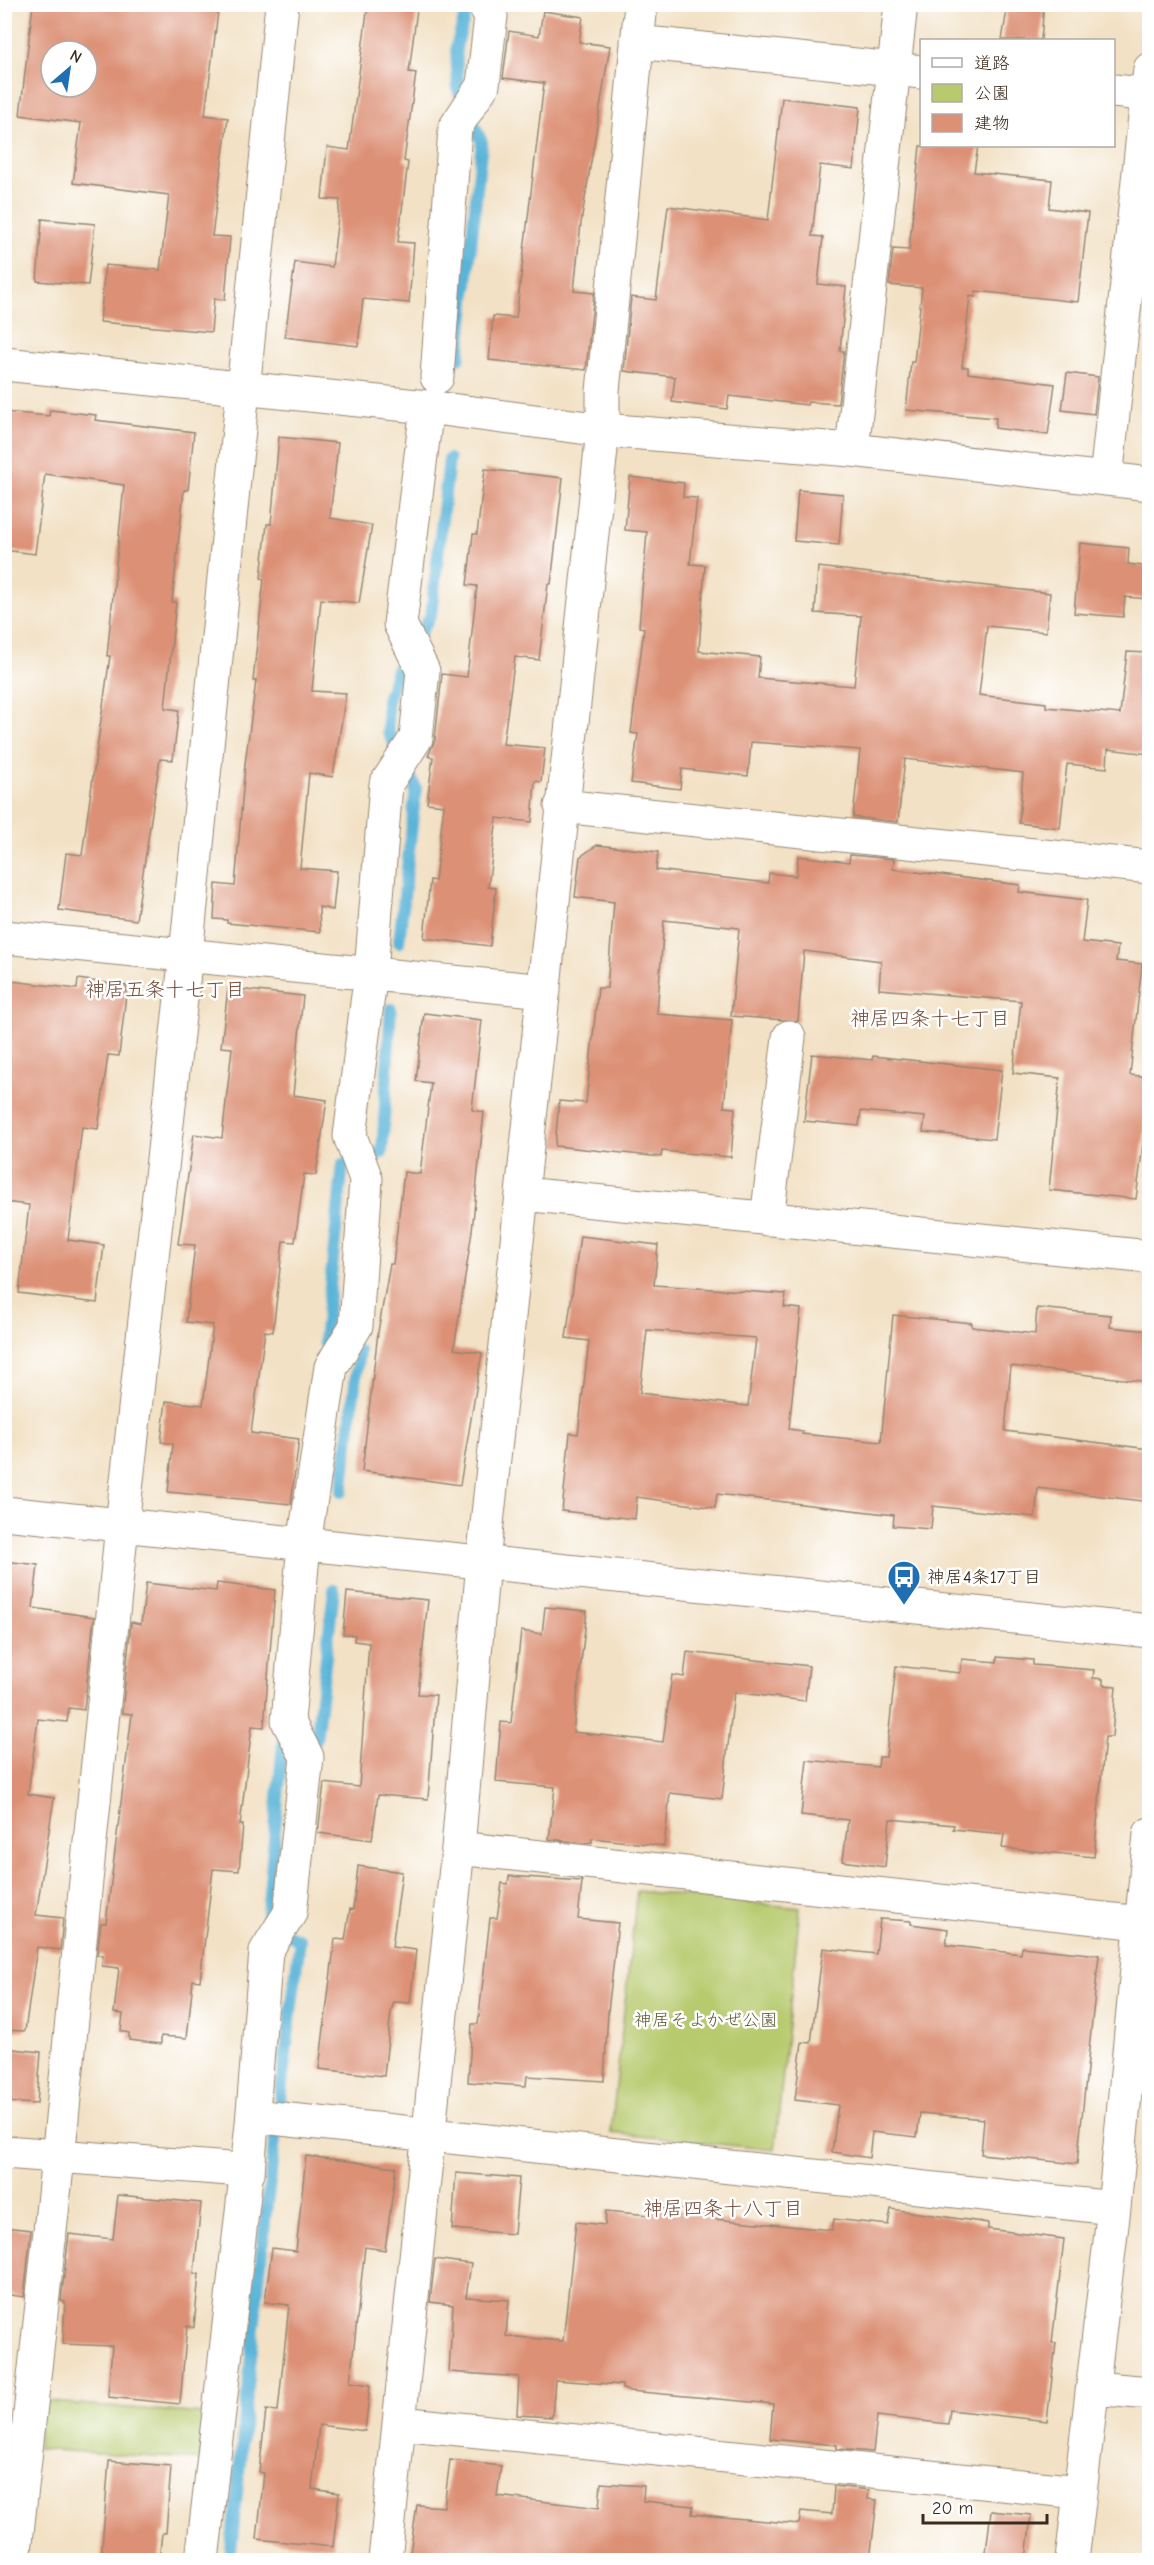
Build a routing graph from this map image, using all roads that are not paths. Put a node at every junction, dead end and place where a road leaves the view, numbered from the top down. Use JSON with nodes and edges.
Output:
{"nodes":[{"id":1,"x":282,"y":4,"type":"edge"},
{"id":2,"x":484,"y":4,"type":"edge"},
{"id":3,"x":641,"y":4,"type":"edge"},
{"id":4,"x":900,"y":4,"type":"edge"},
{"id":5,"x":637,"y":42,"type":"junction"},
{"id":6,"x":908,"y":70,"type":"edge"},
{"id":7,"x":1149,"y":86,"type":"edge"},
{"id":8,"x":1115,"y":92,"type":"edge"},
{"id":9,"x":4,"y":364,"type":"edge"},
{"id":10,"x":242,"y":388,"type":"junction"},
{"id":11,"x":432,"y":392,"type":"junction"},
{"id":12,"x":603,"y":430,"type":"junction"},
{"id":13,"x":852,"y":450,"type":"junction"},
{"id":14,"x":1106,"y":479,"type":"junction"},
{"id":15,"x":1149,"y":484,"type":"edge"},
{"id":16,"x":561,"y":806,"type":"junction"},
{"id":17,"x":1149,"y":867,"type":"edge"},
{"id":18,"x":4,"y":937,"type":"edge"},
{"id":19,"x":186,"y":954,"type":"junction"},
{"id":20,"x":371,"y":972,"type":"junction"},
{"id":21,"x":544,"y":991,"type":"junction"},
{"id":22,"x":789,"y":1037,"type":"dead end"},
{"id":23,"x":523,"y":1194,"type":"junction"},
{"id":24,"x":767,"y":1219,"type":"junction"},
{"id":25,"x":1149,"y":1257,"type":"edge"},
{"id":26,"x":4,"y":1513,"type":"edge"},
{"id":27,"x":122,"y":1525,"type":"junction"},
{"id":28,"x":303,"y":1544,"type":"junction"},
{"id":29,"x":483,"y":1562,"type":"junction"},
{"id":30,"x":1149,"y":1631,"type":"edge"},
{"id":31,"x":1149,"y":1834,"type":"edge"},
{"id":32,"x":458,"y":1848,"type":"junction"},
{"id":33,"x":1141,"y":1923,"type":"junction"},
{"id":34,"x":1140,"y":2026,"type":"edge"},
{"id":35,"x":253,"y":2116,"type":"junction"},
{"id":36,"x":427,"y":2136,"type":"junction"},
{"id":37,"x":4,"y":2152,"type":"edge"},
{"id":38,"x":58,"y":2158,"type":"junction"},
{"id":39,"x":248,"y":2173,"type":"junction"},
{"id":40,"x":1114,"y":2208,"type":"junction"},
{"id":41,"x":1093,"y":2388,"type":"junction"},
{"id":42,"x":1149,"y":2393,"type":"edge"},
{"id":43,"x":400,"y":2423,"type":"junction"},
{"id":44,"x":1079,"y":2492,"type":"junction"},
{"id":45,"x":14,"y":2560,"type":"edge"},
{"id":46,"x":202,"y":2560,"type":"edge"},
{"id":47,"x":385,"y":2560,"type":"edge"},
{"id":48,"x":1072,"y":2560,"type":"edge"}],
"edges":[{"from":1,"to":10,"type":"street"},
{"from":2,"to":11,"type":"street"},
{"from":3,"to":5,"type":"street"},
{"from":4,"to":6,"type":"street"},
{"from":5,"to":6,"type":"street"},
{"from":5,"to":12,"type":"street"},
{"from":6,"to":13,"type":"street"},
{"from":7,"to":8,"type":"street"},
{"from":7,"to":14,"type":"street"},
{"from":9,"to":10,"type":"street"},
{"from":10,"to":11,"type":"street"},
{"from":10,"to":19,"type":"street"},
{"from":11,"to":12,"type":"street"},
{"from":11,"to":20,"type":"street"},
{"from":12,"to":13,"type":"street"},
{"from":12,"to":16,"type":"street"},
{"from":13,"to":14,"type":"street"},
{"from":14,"to":15,"type":"street"},
{"from":16,"to":17,"type":"street"},
{"from":16,"to":21,"type":"street"},
{"from":18,"to":19,"type":"street"},
{"from":19,"to":20,"type":"street"},
{"from":19,"to":27,"type":"street"},
{"from":20,"to":21,"type":"street"},
{"from":20,"to":28,"type":"street"},
{"from":21,"to":23,"type":"street"},
{"from":22,"to":24,"type":"street"},
{"from":23,"to":24,"type":"street"},
{"from":23,"to":29,"type":"street"},
{"from":24,"to":25,"type":"street"},
{"from":26,"to":27,"type":"street"},
{"from":27,"to":28,"type":"street"},
{"from":27,"to":38,"type":"street"},
{"from":28,"to":29,"type":"street"},
{"from":28,"to":35,"type":"street"},
{"from":29,"to":30,"type":"street"},
{"from":29,"to":32,"type":"street"},
{"from":31,"to":33,"type":"street"},
{"from":32,"to":33,"type":"street"},
{"from":32,"to":36,"type":"street"},
{"from":33,"to":34,"type":"street"},
{"from":34,"to":40,"type":"street"},
{"from":35,"to":36,"type":"street"},
{"from":35,"to":39,"type":"street"},
{"from":36,"to":40,"type":"street"},
{"from":36,"to":43,"type":"street"},
{"from":37,"to":38,"type":"street"},
{"from":38,"to":39,"type":"street"},
{"from":38,"to":45,"type":"street"},
{"from":39,"to":46,"type":"street"},
{"from":40,"to":41,"type":"street"},
{"from":41,"to":42,"type":"street"},
{"from":41,"to":44,"type":"street"},
{"from":43,"to":44,"type":"street"},
{"from":43,"to":47,"type":"street"},
{"from":44,"to":48,"type":"street"}]}
